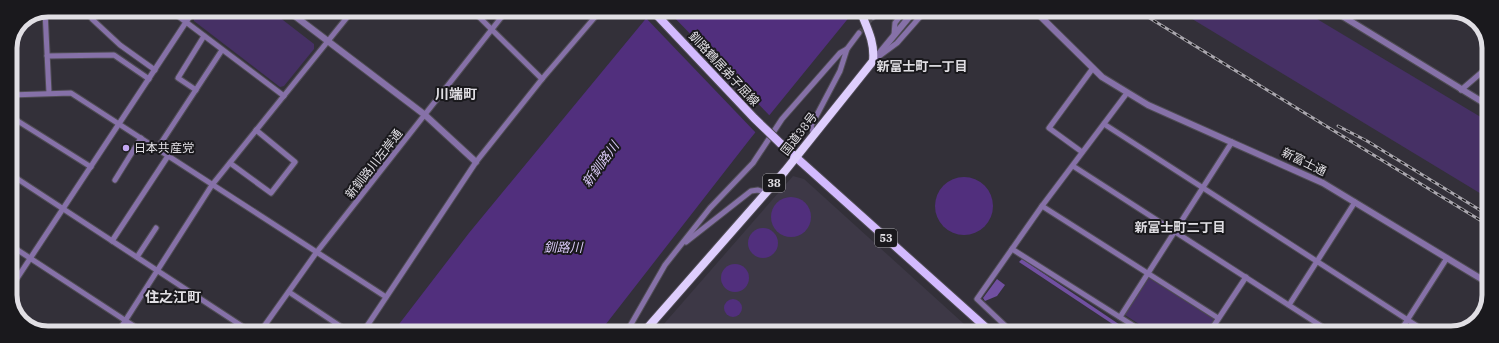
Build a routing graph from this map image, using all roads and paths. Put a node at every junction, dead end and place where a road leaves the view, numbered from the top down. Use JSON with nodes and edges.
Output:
{"nodes":[{"id":1,"x":45,"y":17,"type":"edge"},
{"id":2,"x":179,"y":17,"type":"edge"},
{"id":3,"x":189,"y":17,"type":"edge"},
{"id":4,"x":348,"y":17,"type":"edge"},
{"id":5,"x":479,"y":17,"type":"edge"},
{"id":6,"x":501,"y":17,"type":"edge"},
{"id":7,"x":595,"y":17,"type":"edge"},
{"id":8,"x":659,"y":17,"type":"edge"},
{"id":9,"x":862,"y":17,"type":"edge"},
{"id":10,"x":900,"y":17,"type":"edge"},
{"id":11,"x":909,"y":17,"type":"edge"},
{"id":12,"x":920,"y":17,"type":"edge"},
{"id":13,"x":1042,"y":17,"type":"edge"},
{"id":14,"x":1344,"y":17,"type":"edge"},
{"id":15,"x":298,"y":18,"type":"edge"},
{"id":16,"x":92,"y":19,"type":"dead end"},
{"id":17,"x":186,"y":22,"type":"junction"},
{"id":18,"x":491,"y":30,"type":"junction"},
{"id":19,"x":860,"y":33,"type":"tunnel mouth"},
{"id":20,"x":894,"y":35,"type":"junction"},
{"id":21,"x":204,"y":36,"type":"junction"},
{"id":22,"x":328,"y":42,"type":"junction"},
{"id":23,"x":120,"y":45,"type":"junction"},
{"id":24,"x":847,"y":49,"type":"junction"},
{"id":25,"x":222,"y":50,"type":"junction"},
{"id":26,"x":114,"y":55,"type":"junction"},
{"id":27,"x":48,"y":56,"type":"junction"},
{"id":28,"x":874,"y":60,"type":"junction"},
{"id":29,"x":1093,"y":68,"type":"junction"},
{"id":30,"x":155,"y":70,"type":"junction"},
{"id":31,"x":1482,"y":72,"type":"edge"},
{"id":32,"x":149,"y":79,"type":"junction"},
{"id":33,"x":542,"y":79,"type":"junction"},
{"id":34,"x":196,"y":90,"type":"junction"},
{"id":35,"x":1461,"y":90,"type":"junction"},
{"id":36,"x":1127,"y":93,"type":"junction"},
{"id":37,"x":49,"y":94,"type":"junction"},
{"id":38,"x":17,"y":95,"type":"edge"},
{"id":39,"x":284,"y":96,"type":"junction"},
{"id":40,"x":1482,"y":102,"type":"edge"},
{"id":41,"x":424,"y":116,"type":"junction"},
{"id":42,"x":17,"y":123,"type":"edge"},
{"id":43,"x":119,"y":124,"type":"junction"},
{"id":44,"x":1104,"y":124,"type":"junction"},
{"id":45,"x":256,"y":130,"type":"junction"},
{"id":46,"x":814,"y":135,"type":"junction"},
{"id":47,"x":141,"y":138,"type":"junction"},
{"id":48,"x":1232,"y":142,"type":"junction"},
{"id":49,"x":157,"y":149,"type":"junction"},
{"id":50,"x":1082,"y":152,"type":"junction"},
{"id":51,"x":168,"y":156,"type":"junction"},
{"id":52,"x":796,"y":158,"type":"junction"},
{"id":53,"x":476,"y":162,"type":"junction"},
{"id":54,"x":230,"y":163,"type":"junction"},
{"id":55,"x":1073,"y":166,"type":"junction"},
{"id":56,"x":91,"y":167,"type":"junction"},
{"id":57,"x":17,"y":179,"type":"edge"},
{"id":58,"x":115,"y":180,"type":"dead end"},
{"id":59,"x":212,"y":186,"type":"junction"},
{"id":60,"x":1202,"y":188,"type":"junction"},
{"id":61,"x":766,"y":193,"type":"junction"},
{"id":62,"x":1354,"y":202,"type":"junction"},
{"id":63,"x":1042,"y":206,"type":"junction"},
{"id":64,"x":63,"y":209,"type":"junction"},
{"id":65,"x":156,"y":228,"type":"dead end"},
{"id":66,"x":1174,"y":232,"type":"junction"},
{"id":67,"x":112,"y":241,"type":"junction"},
{"id":68,"x":679,"y":248,"type":"junction"},
{"id":69,"x":17,"y":249,"type":"edge"},
{"id":70,"x":1012,"y":249,"type":"junction"},
{"id":71,"x":316,"y":253,"type":"junction"},
{"id":72,"x":137,"y":257,"type":"junction"},
{"id":73,"x":31,"y":258,"type":"junction"},
{"id":74,"x":1447,"y":258,"type":"junction"},
{"id":75,"x":1317,"y":260,"type":"junction"},
{"id":76,"x":158,"y":270,"type":"junction"},
{"id":77,"x":1148,"y":274,"type":"junction"},
{"id":78,"x":1246,"y":277,"type":"junction"},
{"id":79,"x":17,"y":279,"type":"edge"},
{"id":80,"x":1482,"y":279,"type":"edge"},
{"id":81,"x":289,"y":292,"type":"junction"},
{"id":82,"x":386,"y":297,"type":"junction"},
{"id":83,"x":1288,"y":305,"type":"junction"},
{"id":84,"x":1120,"y":317,"type":"junction"},
{"id":85,"x":1218,"y":318,"type":"junction"},
{"id":86,"x":1407,"y":319,"type":"junction"},
{"id":87,"x":126,"y":321,"type":"junction"},
{"id":88,"x":122,"y":326,"type":"edge"},
{"id":89,"x":134,"y":326,"type":"edge"},
{"id":90,"x":242,"y":326,"type":"edge"},
{"id":91,"x":264,"y":326,"type":"edge"},
{"id":92,"x":340,"y":326,"type":"edge"},
{"id":93,"x":367,"y":326,"type":"edge"},
{"id":94,"x":629,"y":326,"type":"edge"},
{"id":95,"x":649,"y":326,"type":"edge"},
{"id":96,"x":984,"y":326,"type":"edge"},
{"id":97,"x":1005,"y":326,"type":"edge"},
{"id":98,"x":1134,"y":326,"type":"edge"},
{"id":99,"x":1213,"y":326,"type":"edge"},
{"id":100,"x":1321,"y":326,"type":"edge"},
{"id":101,"x":1403,"y":326,"type":"edge"},
{"id":102,"x":1418,"y":326,"type":"edge"}],
"edges":[{"from":1,"to":27,"type":"street"},
{"from":2,"to":17,"type":"street"},
{"from":3,"to":17,"type":"street"},
{"from":4,"to":22,"type":"street"},
{"from":5,"to":18,"type":"street"},
{"from":6,"to":18,"type":"street","name":"新釧路川左岸通"},
{"from":7,"to":33,"type":"street"},
{"from":8,"to":52,"type":"main road","name":"釧路鶴居弟子屈線","number":"53","bridge":true},
{"from":9,"to":28,"type":"highway"},
{"from":10,"to":20,"type":"street"},
{"from":11,"to":20,"type":"street"},
{"from":12,"to":28,"type":"street"},
{"from":13,"to":29,"type":"street","name":"新富士通"},
{"from":14,"to":35,"type":"street"},
{"from":15,"to":22,"type":"street"},
{"from":16,"to":23,"type":"street"},
{"from":17,"to":21,"type":"street"},
{"from":17,"to":30,"type":"street"},
{"from":18,"to":33,"type":"street"},
{"from":18,"to":41,"type":"street","name":"新釧路川左岸通"},
{"from":19,"to":24,"type":"street"},
{"from":20,"to":28,"type":"street"},
{"from":21,"to":25,"type":"street"},
{"from":21,"to":34,"type":"street"},
{"from":22,"to":39,"type":"street"},
{"from":22,"to":41,"type":"street"},
{"from":23,"to":26,"type":"street"},
{"from":23,"to":30,"type":"street"},
{"from":24,"to":46,"type":"street"},
{"from":24,"to":68,"type":"street"},
{"from":25,"to":34,"type":"street"},
{"from":25,"to":39,"type":"street"},
{"from":26,"to":27,"type":"street"},
{"from":26,"to":32,"type":"street"},
{"from":27,"to":37,"type":"street"},
{"from":28,"to":46,"type":"highway","name":"国道38号","number":"38"},
{"from":29,"to":36,"type":"street","name":"新富士通"},
{"from":29,"to":50,"type":"street"},
{"from":30,"to":32,"type":"street"},
{"from":31,"to":35,"type":"street"},
{"from":32,"to":43,"type":"street"},
{"from":33,"to":53,"type":"street"},
{"from":34,"to":49,"type":"street"},
{"from":35,"to":40,"type":"street"},
{"from":36,"to":44,"type":"street"},
{"from":36,"to":48,"type":"street","name":"新富士通"},
{"from":37,"to":38,"type":"street"},
{"from":37,"to":43,"type":"street"},
{"from":39,"to":45,"type":"street"},
{"from":41,"to":53,"type":"street"},
{"from":41,"to":71,"type":"street","name":"新釧路川左岸通"},
{"from":42,"to":56,"type":"street"},
{"from":43,"to":47,"type":"street"},
{"from":43,"to":56,"type":"street"},
{"from":44,"to":50,"type":"street"},
{"from":44,"to":60,"type":"street"},
{"from":45,"to":54,"type":"street"},
{"from":45,"to":54,"type":"street"},
{"from":46,"to":52,"type":"highway","name":"国道38号","number":"38"},
{"from":47,"to":49,"type":"street"},
{"from":47,"to":58,"type":"street"},
{"from":48,"to":60,"type":"street"},
{"from":48,"to":62,"type":"street","name":"新富士通"},
{"from":49,"to":51,"type":"street"},
{"from":50,"to":55,"type":"street"},
{"from":51,"to":59,"type":"street"},
{"from":51,"to":67,"type":"street"},
{"from":52,"to":61,"type":"highway","name":"国道38号","number":"38"},
{"from":52,"to":96,"type":"main road","number":"53"},
{"from":53,"to":82,"type":"street"},
{"from":54,"to":59,"type":"street"},
{"from":55,"to":63,"type":"street"},
{"from":55,"to":66,"type":"street"},
{"from":56,"to":64,"type":"street"},
{"from":57,"to":64,"type":"street"},
{"from":59,"to":71,"type":"street"},
{"from":59,"to":76,"type":"street"},
{"from":60,"to":66,"type":"street"},
{"from":60,"to":75,"type":"street"},
{"from":61,"to":68,"type":"street"},
{"from":61,"to":95,"type":"highway","name":"国道38号","number":"38"},
{"from":62,"to":74,"type":"street","name":"新富士通"},
{"from":62,"to":75,"type":"street"},
{"from":63,"to":70,"type":"street"},
{"from":63,"to":77,"type":"street"},
{"from":64,"to":67,"type":"street"},
{"from":64,"to":73,"type":"street"},
{"from":65,"to":72,"type":"street"},
{"from":66,"to":77,"type":"street"},
{"from":66,"to":78,"type":"street"},
{"from":67,"to":72,"type":"street"},
{"from":68,"to":94,"type":"street"},
{"from":69,"to":73,"type":"street"},
{"from":70,"to":84,"type":"street"},
{"from":70,"to":97,"type":"street"},
{"from":71,"to":81,"type":"street","name":"新釧路川左岸通"},
{"from":71,"to":82,"type":"street"},
{"from":72,"to":76,"type":"street"},
{"from":73,"to":79,"type":"street"},
{"from":73,"to":87,"type":"street"},
{"from":74,"to":80,"type":"street","name":"新富士通"},
{"from":74,"to":86,"type":"street"},
{"from":75,"to":83,"type":"street"},
{"from":75,"to":86,"type":"street"},
{"from":76,"to":87,"type":"street"},
{"from":76,"to":90,"type":"street"},
{"from":77,"to":84,"type":"street"},
{"from":77,"to":85,"type":"street"},
{"from":78,"to":83,"type":"street"},
{"from":78,"to":85,"type":"street"},
{"from":81,"to":91,"type":"street","name":"新釧路川左岸通"},
{"from":81,"to":92,"type":"street"},
{"from":82,"to":93,"type":"street"},
{"from":83,"to":100,"type":"street"},
{"from":84,"to":98,"type":"street"},
{"from":85,"to":99,"type":"street"},
{"from":86,"to":101,"type":"street"},
{"from":86,"to":102,"type":"street"},
{"from":87,"to":88,"type":"street"},
{"from":87,"to":89,"type":"street"}]}
